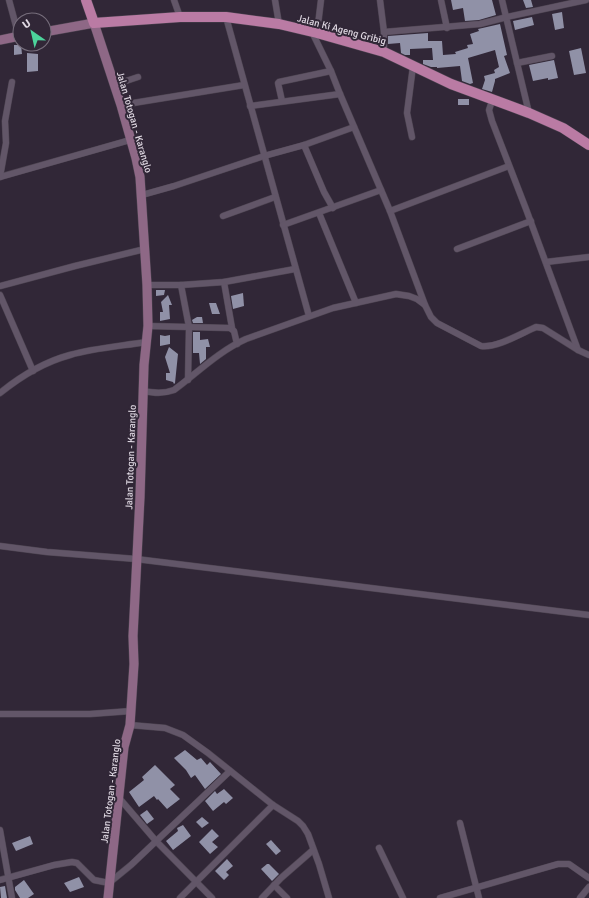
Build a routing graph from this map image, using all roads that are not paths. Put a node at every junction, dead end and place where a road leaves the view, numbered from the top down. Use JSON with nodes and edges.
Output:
{"nodes":[{"id":1,"x":9,"y":0,"type":"edge"},
{"id":2,"x":86,"y":0,"type":"edge"},
{"id":3,"x":174,"y":0,"type":"edge"},
{"id":4,"x":275,"y":0,"type":"edge"},
{"id":5,"x":321,"y":0,"type":"edge"},
{"id":6,"x":380,"y":0,"type":"edge"},
{"id":7,"x":440,"y":0,"type":"edge"},
{"id":8,"x":502,"y":0,"type":"edge"},
{"id":9,"x":586,"y":0,"type":"edge"},
{"id":10,"x":12,"y":12,"type":"edge"},
{"id":11,"x":180,"y":17,"type":"junction"},
{"id":12,"x":226,"y":17,"type":"junction"},
{"id":13,"x":507,"y":17,"type":"junction"},
{"id":14,"x":94,"y":23,"type":"junction"},
{"id":15,"x":279,"y":24,"type":"junction"},
{"id":16,"x":447,"y":28,"type":"junction"},
{"id":17,"x":52,"y":31,"type":"edge"},
{"id":18,"x":315,"y":32,"type":"junction"},
{"id":19,"x":384,"y":32,"type":"junction"},
{"id":20,"x":12,"y":38,"type":"edge"},
{"id":21,"x":0,"y":40,"type":"edge"},
{"id":22,"x":384,"y":52,"type":"junction"},
{"id":23,"x":552,"y":56,"type":"dead end"},
{"id":24,"x":517,"y":63,"type":"junction"},
{"id":25,"x":413,"y":66,"type":"junction"},
{"id":26,"x":331,"y":71,"type":"junction"},
{"id":27,"x":138,"y":77,"type":"dead end"},
{"id":28,"x":12,"y":82,"type":"dead end"},
{"id":29,"x":114,"y":85,"type":"junction"},
{"id":30,"x":244,"y":85,"type":"junction"},
{"id":31,"x":340,"y":94,"type":"junction"},
{"id":32,"x":492,"y":100,"type":"junction"},
{"id":33,"x":282,"y":102,"type":"junction"},
{"id":34,"x":121,"y":105,"type":"junction"},
{"id":35,"x":250,"y":106,"type":"junction"},
{"id":36,"x":529,"y":113,"type":"junction"},
{"id":37,"x":354,"y":127,"type":"junction"},
{"id":38,"x":412,"y":137,"type":"dead end"},
{"id":39,"x":130,"y":140,"type":"junction"},
{"id":40,"x":304,"y":145,"type":"junction"},
{"id":41,"x":589,"y":145,"type":"edge"},
{"id":42,"x":264,"y":156,"type":"junction"},
{"id":43,"x":509,"y":166,"type":"junction"},
{"id":44,"x":0,"y":177,"type":"edge"},
{"id":45,"x":380,"y":190,"type":"junction"},
{"id":46,"x":142,"y":195,"type":"junction"},
{"id":47,"x":275,"y":197,"type":"junction"},
{"id":48,"x":333,"y":208,"type":"junction"},
{"id":49,"x":390,"y":211,"type":"junction"},
{"id":50,"x":319,"y":213,"type":"junction"},
{"id":51,"x":223,"y":216,"type":"dead end"},
{"id":52,"x":531,"y":221,"type":"junction"},
{"id":53,"x":284,"y":225,"type":"junction"},
{"id":54,"x":145,"y":249,"type":"junction"},
{"id":55,"x":457,"y":249,"type":"dead end"},
{"id":56,"x":589,"y":257,"type":"edge"},
{"id":57,"x":546,"y":262,"type":"junction"},
{"id":58,"x":296,"y":269,"type":"junction"},
{"id":59,"x":224,"y":282,"type":"junction"},
{"id":60,"x":0,"y":285,"type":"edge"},
{"id":61,"x":147,"y":285,"type":"junction"},
{"id":62,"x":181,"y":285,"type":"junction"},
{"id":63,"x":0,"y":294,"type":"edge"},
{"id":64,"x":356,"y":303,"type":"junction"},
{"id":65,"x":425,"y":305,"type":"junction"},
{"id":66,"x":309,"y":316,"type":"junction"},
{"id":67,"x":148,"y":326,"type":"junction"},
{"id":68,"x":189,"y":327,"type":"junction"},
{"id":69,"x":232,"y":328,"type":"junction"},
{"id":70,"x":146,"y":342,"type":"junction"},
{"id":71,"x":237,"y":344,"type":"junction"},
{"id":72,"x":578,"y":350,"type":"junction"},
{"id":73,"x":589,"y":355,"type":"edge"},
{"id":74,"x":33,"y":371,"type":"junction"},
{"id":75,"x":188,"y":380,"type":"junction"},
{"id":76,"x":143,"y":391,"type":"junction"},
{"id":77,"x":0,"y":393,"type":"edge"},
{"id":78,"x":0,"y":546,"type":"edge"},
{"id":79,"x":136,"y":559,"type":"junction"},
{"id":80,"x":589,"y":615,"type":"edge"},
{"id":81,"x":0,"y":714,"type":"edge"},
{"id":82,"x":131,"y":718,"type":"junction"},
{"id":83,"x":230,"y":771,"type":"junction"},
{"id":84,"x":120,"y":799,"type":"junction"},
{"id":85,"x":273,"y":805,"type":"junction"},
{"id":86,"x":460,"y":823,"type":"dead end"},
{"id":87,"x":0,"y":830,"type":"edge"},
{"id":88,"x":156,"y":841,"type":"junction"},
{"id":89,"x":1,"y":843,"type":"edge"},
{"id":90,"x":379,"y":848,"type":"dead end"},
{"id":91,"x":313,"y":850,"type":"junction"},
{"id":92,"x":8,"y":877,"type":"junction"},
{"id":93,"x":589,"y":878,"type":"edge"},
{"id":94,"x":0,"y":880,"type":"edge"},
{"id":95,"x":196,"y":882,"type":"junction"},
{"id":96,"x":109,"y":883,"type":"junction"},
{"id":97,"x":274,"y":885,"type":"junction"},
{"id":98,"x":589,"y":887,"type":"edge"},
{"id":99,"x":476,"y":888,"type":"junction"},
{"id":100,"x":12,"y":898,"type":"edge"},
{"id":101,"x":108,"y":898,"type":"edge"},
{"id":102,"x":180,"y":898,"type":"edge"},
{"id":103,"x":212,"y":898,"type":"edge"},
{"id":104,"x":262,"y":898,"type":"edge"},
{"id":105,"x":287,"y":898,"type":"edge"},
{"id":106,"x":329,"y":898,"type":"edge"},
{"id":107,"x":403,"y":898,"type":"edge"},
{"id":108,"x":440,"y":898,"type":"edge"},
{"id":109,"x":479,"y":898,"type":"edge"},
{"id":110,"x":580,"y":898,"type":"edge"}],
"edges":[{"from":1,"to":10,"type":"street"},
{"from":2,"to":14,"type":"main road"},
{"from":3,"to":11,"type":"street"},
{"from":4,"to":15,"type":"street"},
{"from":5,"to":18,"type":"street"},
{"from":6,"to":19,"type":"street"},
{"from":7,"to":16,"type":"street"},
{"from":8,"to":13,"type":"street"},
{"from":9,"to":13,"type":"street"},
{"from":11,"to":12,"type":"main road","name":"Jalan Ki Ageng Gribig"},
{"from":11,"to":14,"type":"main road","name":"Jalan Ki Ageng Gribig"},
{"from":12,"to":15,"type":"main road","name":"Jalan Ki Ageng Gribig"},
{"from":12,"to":30,"type":"street"},
{"from":13,"to":16,"type":"street"},
{"from":13,"to":24,"type":"street"},
{"from":14,"to":17,"type":"main road"},
{"from":14,"to":29,"type":"main road","name":"Jalan Totogan - Karanglo"},
{"from":15,"to":18,"type":"main road","name":"Jalan Ki Ageng Gribig"},
{"from":16,"to":19,"type":"street"},
{"from":18,"to":22,"type":"main road","name":"Jalan Ki Ageng Gribig"},
{"from":18,"to":26,"type":"street"},
{"from":19,"to":22,"type":"street"},
{"from":20,"to":21,"type":"main road"},
{"from":22,"to":25,"type":"main road","name":"Jalan Ki Ageng Gribig"},
{"from":23,"to":24,"type":"street"},
{"from":24,"to":36,"type":"street"},
{"from":25,"to":32,"type":"main road","name":"Jalan Ki Ageng Gribig"},
{"from":25,"to":38,"type":"street"},
{"from":26,"to":31,"type":"street"},
{"from":26,"to":33,"type":"street"},
{"from":27,"to":29,"type":"street"},
{"from":28,"to":44,"type":"street"},
{"from":29,"to":34,"type":"main road","name":"Jalan Totogan - Karanglo"},
{"from":30,"to":34,"type":"street"},
{"from":30,"to":35,"type":"street"},
{"from":31,"to":33,"type":"street"},
{"from":31,"to":37,"type":"street"},
{"from":32,"to":36,"type":"main road","name":"Jalan Ki Ageng Gribig"},
{"from":32,"to":43,"type":"street"},
{"from":33,"to":35,"type":"street"},
{"from":34,"to":39,"type":"main road","name":"Jalan Totogan - Karanglo"},
{"from":35,"to":42,"type":"street"},
{"from":36,"to":41,"type":"main road","name":"Jalan Ki Ageng Gribig"},
{"from":37,"to":40,"type":"street"},
{"from":37,"to":45,"type":"street"},
{"from":39,"to":44,"type":"street"},
{"from":39,"to":46,"type":"main road","name":"Jalan Totogan - Karanglo"},
{"from":40,"to":42,"type":"street"},
{"from":40,"to":48,"type":"street"},
{"from":42,"to":46,"type":"street"},
{"from":42,"to":47,"type":"street"},
{"from":43,"to":49,"type":"street"},
{"from":43,"to":52,"type":"street"},
{"from":45,"to":48,"type":"street"},
{"from":45,"to":49,"type":"street"},
{"from":46,"to":54,"type":"main road","name":"Jalan Totogan - Karanglo"},
{"from":47,"to":51,"type":"street"},
{"from":47,"to":53,"type":"street"},
{"from":48,"to":50,"type":"street"},
{"from":49,"to":65,"type":"street"},
{"from":50,"to":53,"type":"street"},
{"from":50,"to":64,"type":"street"},
{"from":52,"to":55,"type":"street"},
{"from":52,"to":57,"type":"street"},
{"from":53,"to":58,"type":"street"},
{"from":54,"to":60,"type":"street"},
{"from":54,"to":61,"type":"main road","name":"Jalan Totogan - Karanglo"},
{"from":56,"to":57,"type":"street"},
{"from":57,"to":72,"type":"street"},
{"from":58,"to":59,"type":"street"},
{"from":58,"to":66,"type":"street"},
{"from":59,"to":62,"type":"street"},
{"from":59,"to":69,"type":"street"},
{"from":61,"to":62,"type":"street"},
{"from":61,"to":67,"type":"main road","name":"Jalan Totogan - Karanglo"},
{"from":62,"to":68,"type":"street"},
{"from":63,"to":74,"type":"street"},
{"from":64,"to":65,"type":"street"},
{"from":64,"to":66,"type":"street"},
{"from":65,"to":72,"type":"street"},
{"from":66,"to":71,"type":"street"},
{"from":67,"to":68,"type":"street"},
{"from":67,"to":70,"type":"main road","name":"Jalan Totogan - Karanglo"},
{"from":68,"to":69,"type":"street"},
{"from":68,"to":75,"type":"street"},
{"from":69,"to":71,"type":"street"},
{"from":70,"to":74,"type":"street"},
{"from":70,"to":76,"type":"main road","name":"Jalan Totogan - Karanglo"},
{"from":71,"to":75,"type":"street"},
{"from":72,"to":73,"type":"street"},
{"from":74,"to":77,"type":"street"},
{"from":75,"to":76,"type":"street"},
{"from":76,"to":79,"type":"main road","name":"Jalan Totogan - Karanglo"},
{"from":78,"to":79,"type":"street"},
{"from":79,"to":80,"type":"street"},
{"from":79,"to":82,"type":"main road","name":"Jalan Totogan - Karanglo"},
{"from":81,"to":82,"type":"street"},
{"from":82,"to":83,"type":"street"},
{"from":82,"to":84,"type":"main road","name":"Jalan Totogan - Karanglo"},
{"from":83,"to":85,"type":"street"},
{"from":83,"to":88,"type":"street"},
{"from":84,"to":88,"type":"street"},
{"from":84,"to":96,"type":"main road","name":"Jalan Totogan - Karanglo"},
{"from":85,"to":91,"type":"street"},
{"from":85,"to":95,"type":"street"},
{"from":86,"to":99,"type":"street"},
{"from":87,"to":89,"type":"street"},
{"from":88,"to":95,"type":"street"},
{"from":88,"to":96,"type":"street"},
{"from":89,"to":92,"type":"street"},
{"from":90,"to":107,"type":"street"},
{"from":91,"to":97,"type":"street"},
{"from":91,"to":106,"type":"street"},
{"from":92,"to":94,"type":"street"},
{"from":92,"to":96,"type":"street"},
{"from":92,"to":100,"type":"street"},
{"from":93,"to":99,"type":"street"},
{"from":95,"to":102,"type":"street"},
{"from":95,"to":103,"type":"street"},
{"from":96,"to":101,"type":"main road","name":"Jalan Totogan - Karanglo"},
{"from":97,"to":104,"type":"street"},
{"from":97,"to":105,"type":"street"},
{"from":98,"to":110,"type":"street"},
{"from":99,"to":108,"type":"street"},
{"from":99,"to":109,"type":"street"}]}
